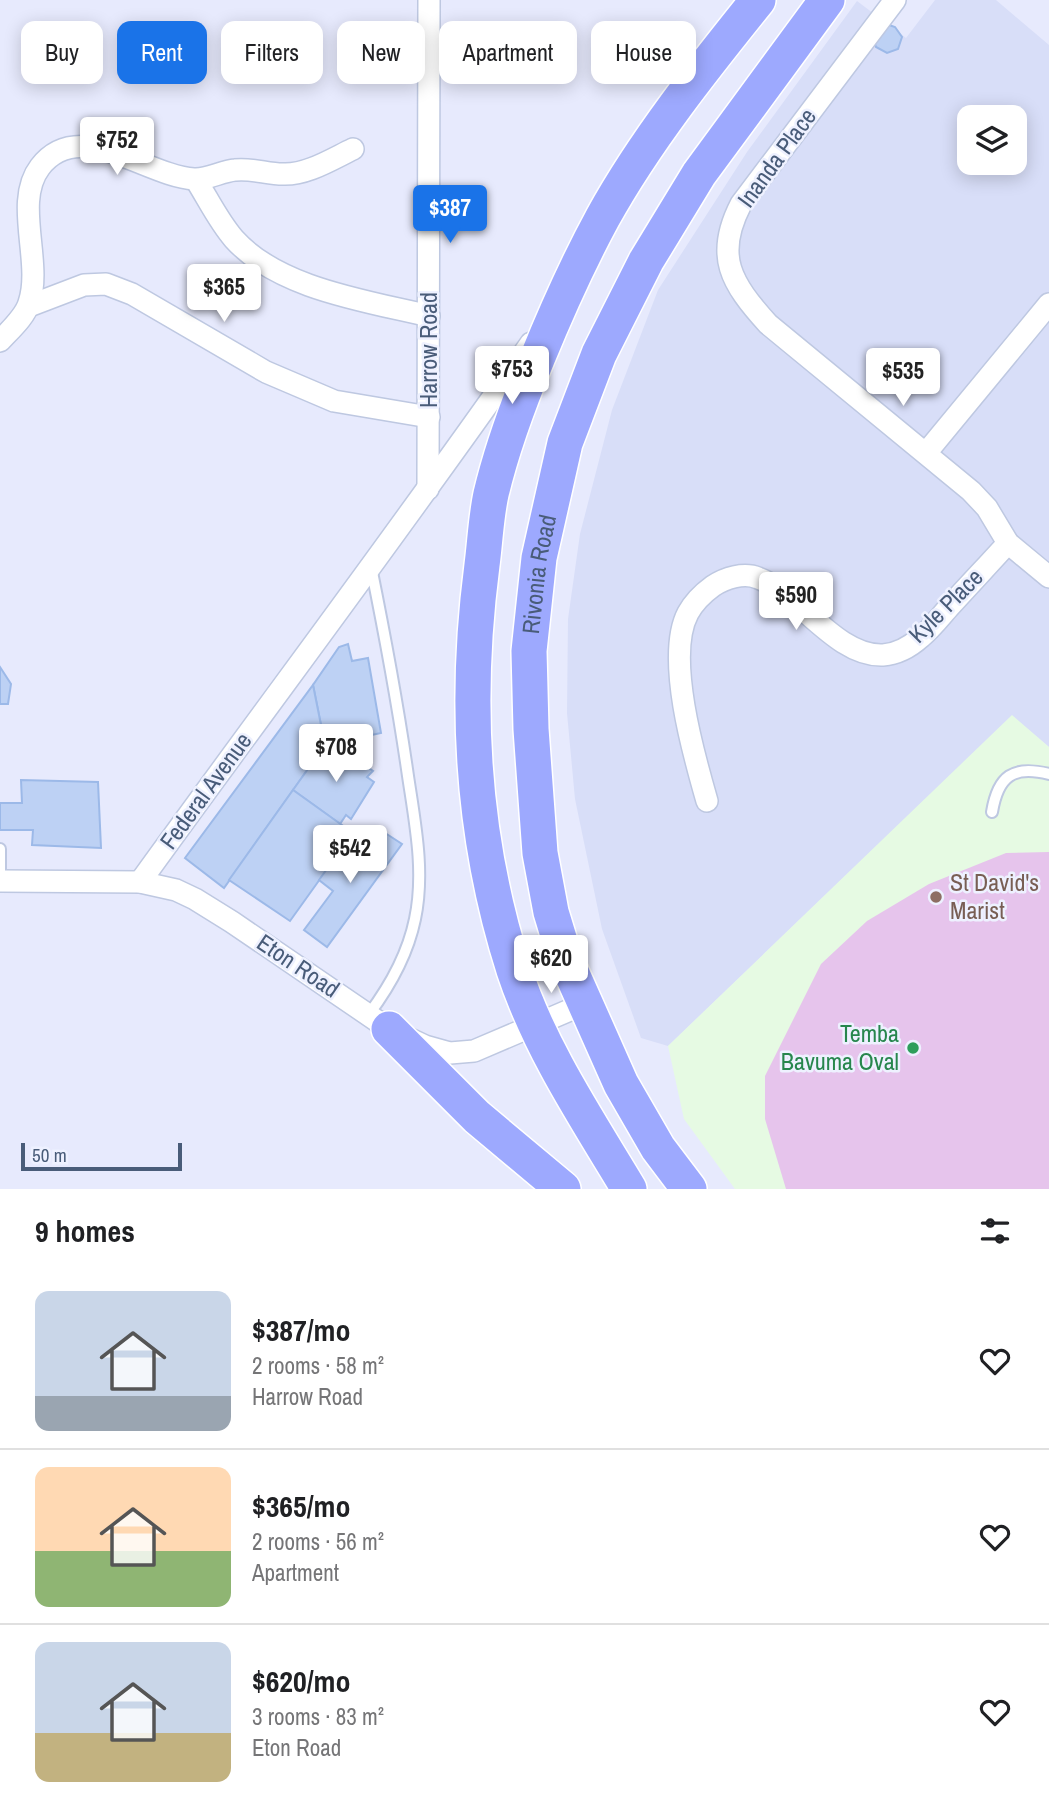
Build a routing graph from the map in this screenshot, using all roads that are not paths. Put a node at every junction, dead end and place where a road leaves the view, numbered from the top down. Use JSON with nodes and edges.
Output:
{"nodes":[{"id":1,"x":429,"y":0,"type":"edge"},
{"id":2,"x":758,"y":0,"type":"edge"},
{"id":3,"x":827,"y":0,"type":"edge"},
{"id":4,"x":895,"y":0,"type":"edge"},
{"id":5,"x":353,"y":149,"type":"dead end"},
{"id":6,"x":196,"y":180,"type":"junction"},
{"id":7,"x":561,"y":299,"type":"junction"},
{"id":8,"x":1049,"y":304,"type":"edge"},
{"id":9,"x":29,"y":306,"type":"junction"},
{"id":10,"x":429,"y":316,"type":"junction"},
{"id":11,"x":0,"y":341,"type":"edge"},
{"id":12,"x":429,"y":417,"type":"junction"},
{"id":13,"x":926,"y":453,"type":"junction"},
{"id":14,"x":428,"y":489,"type":"junction"},
{"id":15,"x":1008,"y":543,"type":"junction"},
{"id":16,"x":371,"y":564,"type":"junction"},
{"id":17,"x":1049,"y":577,"type":"edge"},
{"id":18,"x":1049,"y":774,"type":"edge"},
{"id":19,"x":708,"y":801,"type":"dead end"},
{"id":20,"x":992,"y":812,"type":"dead end"},
{"id":21,"x":0,"y":849,"type":"edge"},
{"id":22,"x":0,"y":882,"type":"edge"},
{"id":23,"x":140,"y":882,"type":"junction"},
{"id":24,"x":584,"y":1004,"type":"junction"},
{"id":25,"x":379,"y":1021,"type":"junction"},
{"id":26,"x":536,"y":1024,"type":"junction"},
{"id":27,"x":658,"y":1147,"type":"junction"},
{"id":28,"x":563,"y":1189,"type":"edge"},
{"id":29,"x":629,"y":1189,"type":"edge"},
{"id":30,"x":674,"y":1189,"type":"edge"},
{"id":31,"x":689,"y":1189,"type":"edge"}],
"edges":[{"from":1,"to":10,"type":"street","name":"Harrow Road"},
{"from":2,"to":7,"type":"main road"},
{"from":3,"to":24,"type":"main road","name":"Rivonia Road"},
{"from":4,"to":13,"type":"street","name":"Inanda Place"},
{"from":5,"to":6,"type":"street"},
{"from":6,"to":9,"type":"street"},
{"from":6,"to":10,"type":"street"},
{"from":7,"to":14,"type":"street","name":"Federal Avenue"},
{"from":7,"to":26,"type":"main road"},
{"from":8,"to":13,"type":"street"},
{"from":9,"to":11,"type":"street"},
{"from":9,"to":12,"type":"street"},
{"from":10,"to":12,"type":"street","name":"Harrow Road"},
{"from":12,"to":14,"type":"street","name":"Harrow Road"},
{"from":13,"to":15,"type":"street","name":"Inanda Place"},
{"from":14,"to":16,"type":"street","name":"Federal Avenue"},
{"from":15,"to":17,"type":"street","name":"Inanda Place"},
{"from":15,"to":19,"type":"street","name":"Kyle Place"},
{"from":16,"to":23,"type":"street","name":"Federal Avenue"},
{"from":16,"to":25,"type":"lane"},
{"from":18,"to":20,"type":"lane"},
{"from":21,"to":22,"type":"lane"},
{"from":22,"to":23,"type":"street","name":"Eton Road"},
{"from":23,"to":25,"type":"street","name":"Eton Road"},
{"from":24,"to":26,"type":"street","name":"Eton Road"},
{"from":24,"to":27,"type":"main road","name":"Rivonia Road"},
{"from":25,"to":26,"type":"street","name":"Eton Road"},
{"from":25,"to":28,"type":"main road"},
{"from":26,"to":29,"type":"main road"},
{"from":27,"to":30,"type":"main road"},
{"from":27,"to":31,"type":"main road","name":"Rivonia Road"}]}
